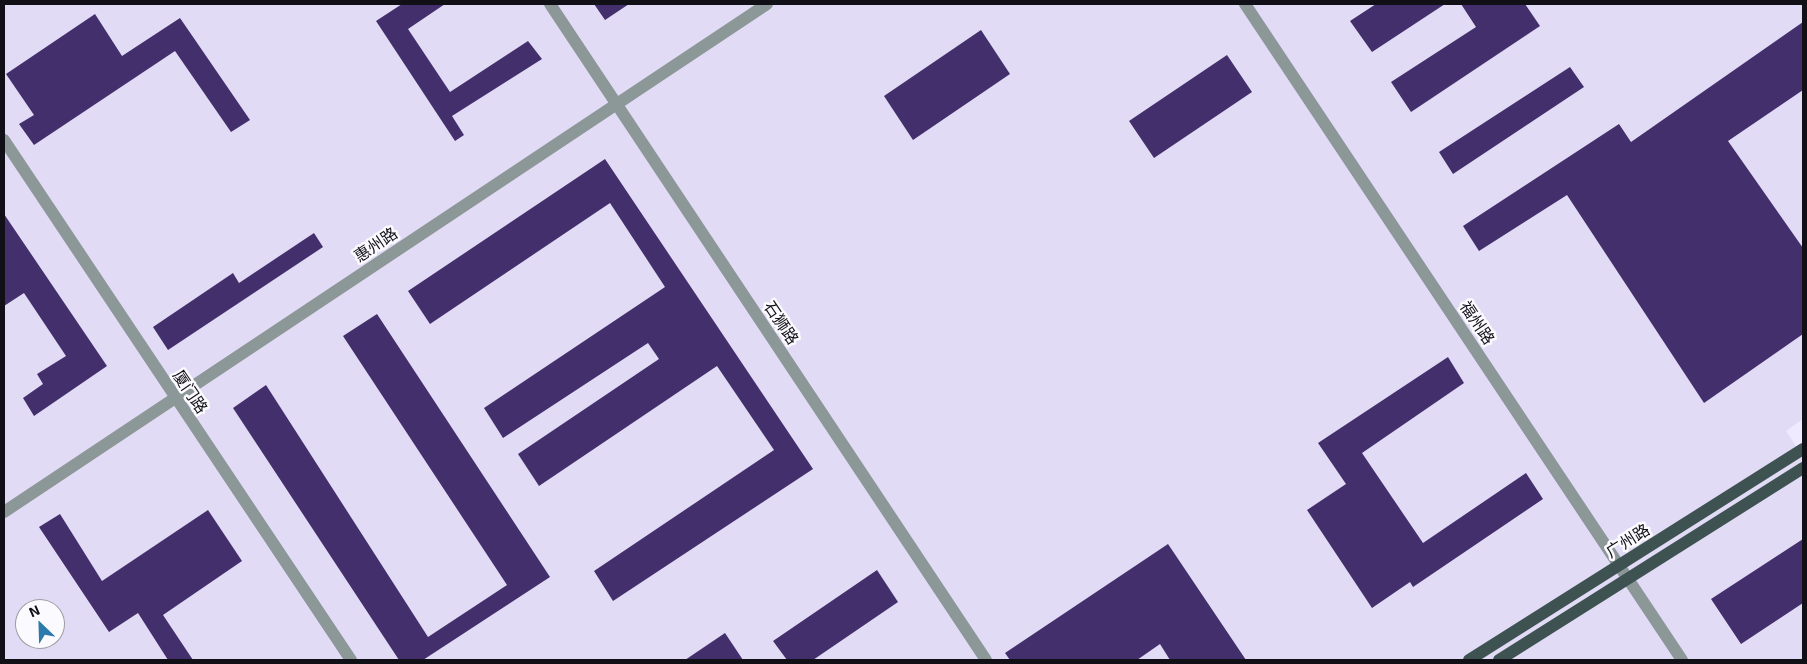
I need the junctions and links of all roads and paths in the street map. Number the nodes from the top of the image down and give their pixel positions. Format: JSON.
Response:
{"nodes":[{"id":1,"x":550,"y":4,"type":"edge"},
{"id":2,"x":767,"y":4,"type":"edge"},
{"id":3,"x":1245,"y":4,"type":"edge"},
{"id":4,"x":4,"y":140,"type":"edge"},
{"id":5,"x":1803,"y":449,"type":"edge"},
{"id":6,"x":1803,"y":468,"type":"edge"},
{"id":7,"x":4,"y":512,"type":"edge"},
{"id":8,"x":1620,"y":565,"type":"junction"},
{"id":9,"x":1628,"y":579,"type":"junction"},
{"id":10,"x":351,"y":660,"type":"edge"},
{"id":11,"x":986,"y":660,"type":"edge"},
{"id":12,"x":1470,"y":660,"type":"edge"},
{"id":13,"x":1499,"y":660,"type":"edge"},
{"id":14,"x":1682,"y":660,"type":"edge"}],
"edges":[{"from":1,"to":11,"type":"street","name":"石狮路"},
{"from":2,"to":7,"type":"street","name":"惠州路"},
{"from":3,"to":8,"type":"street","name":"福州路"},
{"from":4,"to":10,"type":"street","name":"厦门路"},
{"from":5,"to":8,"type":"main road","name":"广州路"},
{"from":6,"to":9,"type":"main road","name":"广州路"},
{"from":8,"to":9,"type":"street","name":"福州路"},
{"from":8,"to":12,"type":"main road","name":"广州路"},
{"from":9,"to":13,"type":"main road","name":"广州路"},
{"from":9,"to":14,"type":"street","name":"福州路"}]}
